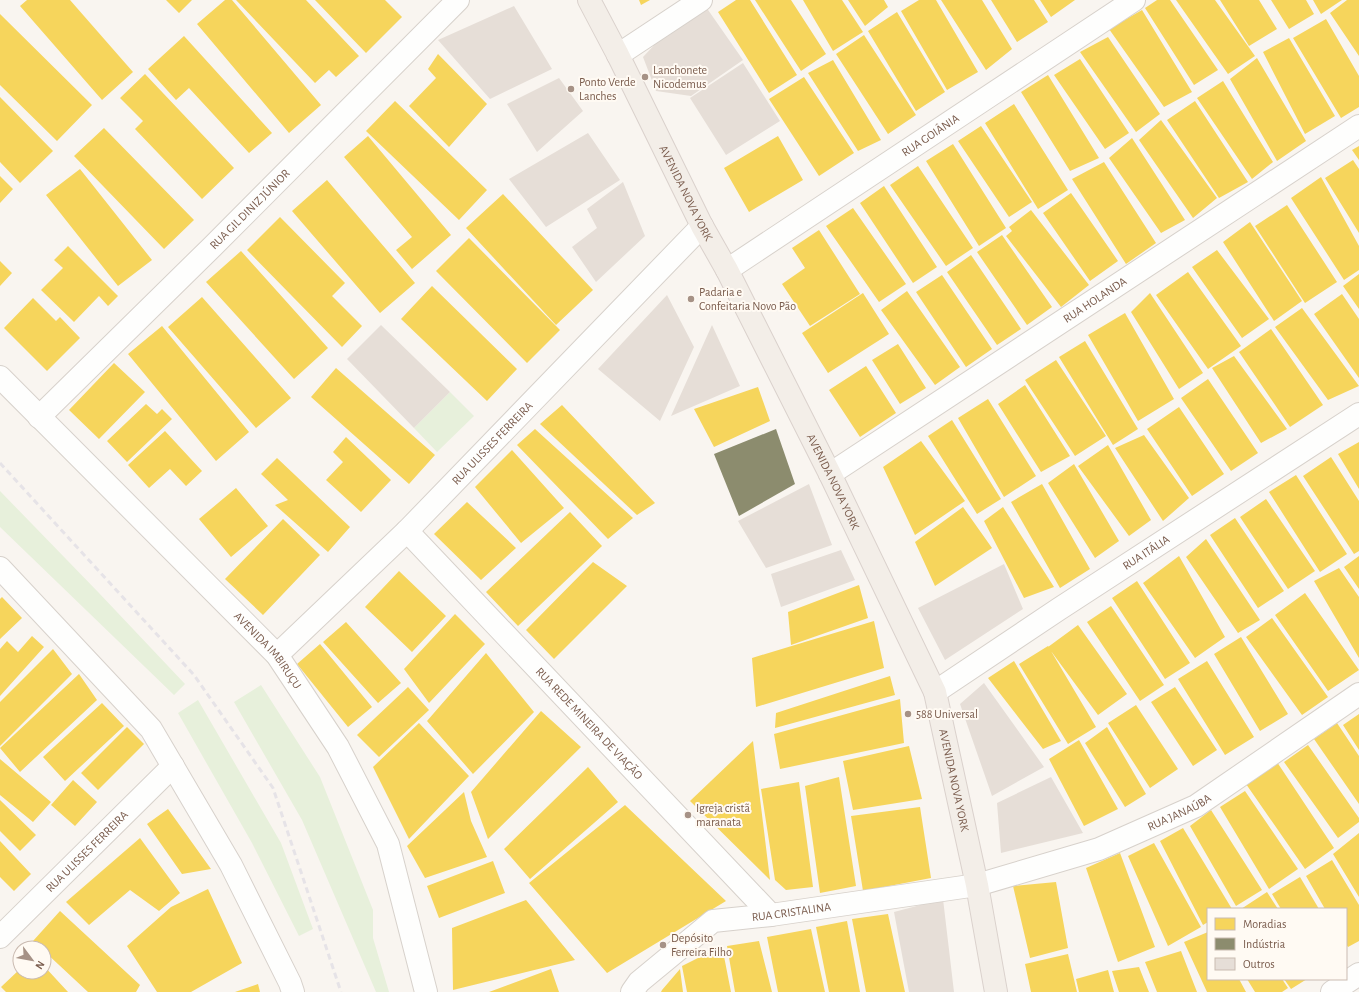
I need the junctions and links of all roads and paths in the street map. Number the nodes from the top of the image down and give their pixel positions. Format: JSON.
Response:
{"nodes":[{"id":1,"x":458,"y":0,"type":"edge"},
{"id":2,"x":589,"y":0,"type":"edge"},
{"id":3,"x":701,"y":0,"type":"edge"},
{"id":4,"x":1134,"y":0,"type":"edge"},
{"id":5,"x":618,"y":55,"type":"junction"},
{"id":6,"x":1359,"y":126,"type":"edge"},
{"id":7,"x":702,"y":226,"type":"junction"},
{"id":8,"x":727,"y":270,"type":"junction"},
{"id":9,"x":0,"y":377,"type":"edge"},
{"id":10,"x":1359,"y":414,"type":"edge"},
{"id":11,"x":39,"y":417,"type":"junction"},
{"id":12,"x":830,"y":474,"type":"junction"},
{"id":13,"x":407,"y":531,"type":"junction"},
{"id":14,"x":0,"y":568,"type":"edge"},
{"id":15,"x":277,"y":655,"type":"junction"},
{"id":16,"x":935,"y":692,"type":"junction"},
{"id":17,"x":1359,"y":694,"type":"edge"},
{"id":18,"x":173,"y":766,"type":"junction"},
{"id":19,"x":977,"y":885,"type":"junction"},
{"id":20,"x":771,"y":915,"type":"junction"},
{"id":21,"x":0,"y":937,"type":"edge"},
{"id":22,"x":1359,"y":974,"type":"edge"},
{"id":23,"x":293,"y":992,"type":"edge"},
{"id":24,"x":426,"y":992,"type":"edge"},
{"id":25,"x":632,"y":992,"type":"edge"},
{"id":26,"x":996,"y":992,"type":"edge"},
{"id":27,"x":1332,"y":992,"type":"edge"}],
"edges":[{"from":1,"to":11,"type":"street","name":"RUA GIL DINIZ JÚNIOR"},
{"from":2,"to":5,"type":"main road","name":"AVENIDA NOVA YORK"},
{"from":3,"to":5,"type":"street"},
{"from":4,"to":8,"type":"street","name":"RUA GOIÂNIA"},
{"from":5,"to":7,"type":"main road","name":"AVENIDA NOVA YORK"},
{"from":6,"to":12,"type":"street","name":"RUA HOLANDA"},
{"from":7,"to":8,"type":"main road","name":"AVENIDA NOVA YORK"},
{"from":7,"to":13,"type":"street","name":"RUA ULISSES FERREIRA"},
{"from":8,"to":12,"type":"main road","name":"AVENIDA NOVA YORK"},
{"from":9,"to":11,"type":"street","name":"AVENIDA IMBIRUÇU"},
{"from":10,"to":16,"type":"street","name":"RUA ITÁLIA"},
{"from":11,"to":15,"type":"street","name":"AVENIDA IMBIRUÇU"},
{"from":12,"to":16,"type":"main road","name":"AVENIDA NOVA YORK"},
{"from":13,"to":15,"type":"street","name":"RUA ULISSES FERREIRA"},
{"from":13,"to":20,"type":"street","name":"RUA REDE MINEIRA DE VIAÇÃO"},
{"from":14,"to":18,"type":"street"},
{"from":15,"to":24,"type":"street","name":"AVENIDA IMBIRUÇU"},
{"from":16,"to":19,"type":"main road","name":"AVENIDA NOVA YORK"},
{"from":17,"to":19,"type":"street","name":"RUA JANAÚBA"},
{"from":18,"to":21,"type":"street","name":"RUA ULISSES FERREIRA"},
{"from":18,"to":23,"type":"street"},
{"from":19,"to":20,"type":"street","name":"RUA CRISTALINA"},
{"from":19,"to":26,"type":"main road","name":"AVENIDA NOVA YORK"},
{"from":20,"to":25,"type":"street","name":"RUA CRISTALINA"},
{"from":22,"to":27,"type":"street"}]}
